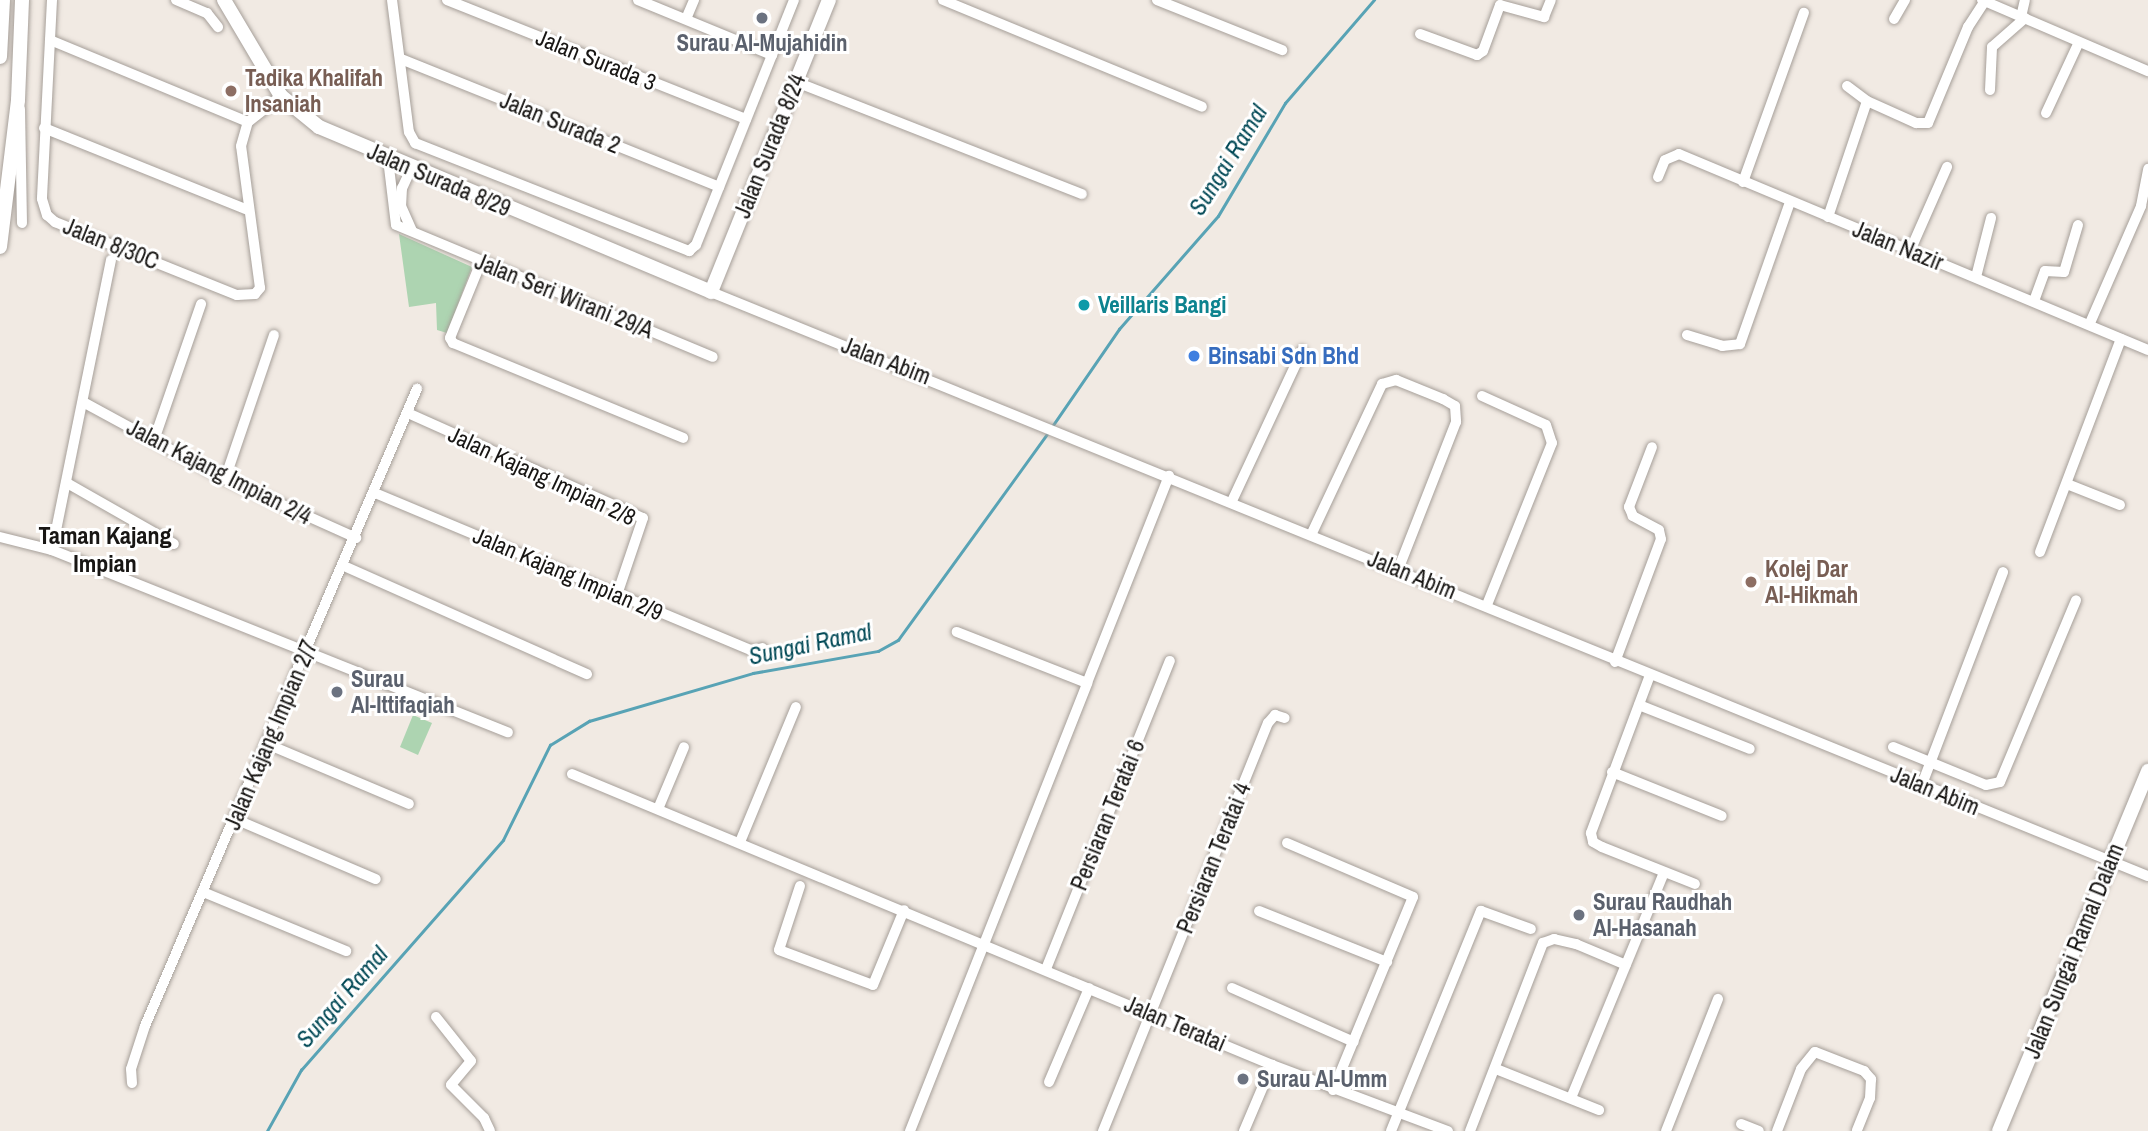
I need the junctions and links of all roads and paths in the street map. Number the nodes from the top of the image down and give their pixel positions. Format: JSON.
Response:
{"nodes":[{"id":1,"x":3,"y":0,"type":"edge"},
{"id":2,"x":22,"y":0,"type":"edge"},
{"id":3,"x":52,"y":0,"type":"edge"},
{"id":4,"x":176,"y":0,"type":"edge"},
{"id":5,"x":223,"y":0,"type":"edge"},
{"id":6,"x":392,"y":0,"type":"edge"},
{"id":7,"x":447,"y":0,"type":"edge"},
{"id":8,"x":638,"y":0,"type":"edge"},
{"id":9,"x":694,"y":0,"type":"edge"},
{"id":10,"x":794,"y":0,"type":"edge"},
{"id":11,"x":829,"y":0,"type":"edge"},
{"id":12,"x":943,"y":0,"type":"edge"},
{"id":13,"x":1157,"y":0,"type":"edge"},
{"id":14,"x":1551,"y":0,"type":"edge"},
{"id":15,"x":1905,"y":0,"type":"edge"},
{"id":16,"x":2025,"y":0,"type":"edge"},
{"id":17,"x":1984,"y":1,"type":"edge"},
{"id":18,"x":1804,"y":13,"type":"dead end"},
{"id":19,"x":2023,"y":17,"type":"junction"},
{"id":20,"x":686,"y":19,"type":"junction"},
{"id":21,"x":1894,"y":19,"type":"dead end"},
{"id":22,"x":218,"y":27,"type":"dead end"},
{"id":23,"x":1420,"y":34,"type":"dead end"},
{"id":24,"x":50,"y":40,"type":"junction"},
{"id":25,"x":2079,"y":42,"type":"junction"},
{"id":26,"x":1282,"y":50,"type":"dead end"},
{"id":27,"x":772,"y":55,"type":"junction"},
{"id":28,"x":0,"y":57,"type":"edge"},
{"id":29,"x":401,"y":60,"type":"junction"},
{"id":30,"x":2148,"y":71,"type":"edge"},
{"id":31,"x":796,"y":82,"type":"junction"},
{"id":32,"x":1847,"y":86,"type":"dead end"},
{"id":33,"x":1990,"y":90,"type":"dead end"},
{"id":34,"x":281,"y":96,"type":"junction"},
{"id":35,"x":18,"y":100,"type":"junction"},
{"id":36,"x":1867,"y":101,"type":"junction"},
{"id":37,"x":1202,"y":107,"type":"dead end"},
{"id":38,"x":2046,"y":113,"type":"dead end"},
{"id":39,"x":746,"y":119,"type":"junction"},
{"id":40,"x":248,"y":122,"type":"junction"},
{"id":41,"x":44,"y":128,"type":"junction"},
{"id":42,"x":388,"y":159,"type":"junction"},
{"id":43,"x":1947,"y":167,"type":"dead end"},
{"id":44,"x":411,"y":169,"type":"junction"},
{"id":45,"x":2148,"y":169,"type":"edge"},
{"id":46,"x":1658,"y":177,"type":"dead end"},
{"id":47,"x":1743,"y":182,"type":"junction"},
{"id":48,"x":2146,"y":186,"type":"edge"},
{"id":49,"x":719,"y":187,"type":"junction"},
{"id":50,"x":1082,"y":194,"type":"dead end"},
{"id":51,"x":4,"y":198,"type":"edge"},
{"id":52,"x":1790,"y":202,"type":"junction"},
{"id":53,"x":246,"y":209,"type":"junction"},
{"id":54,"x":1828,"y":218,"type":"junction"},
{"id":55,"x":1991,"y":218,"type":"dead end"},
{"id":56,"x":22,"y":223,"type":"dead end"},
{"id":57,"x":2078,"y":225,"type":"dead end"},
{"id":58,"x":416,"y":236,"type":"junction"},
{"id":59,"x":0,"y":247,"type":"edge"},
{"id":60,"x":1910,"y":251,"type":"junction"},
{"id":61,"x":110,"y":260,"type":"dead end"},
{"id":62,"x":481,"y":262,"type":"junction"},
{"id":63,"x":1976,"y":277,"type":"junction"},
{"id":64,"x":711,"y":292,"type":"junction"},
{"id":65,"x":2034,"y":301,"type":"junction"},
{"id":66,"x":201,"y":304,"type":"dead end"},
{"id":67,"x":2090,"y":323,"type":"junction"},
{"id":68,"x":274,"y":335,"type":"dead end"},
{"id":69,"x":1687,"y":335,"type":"dead end"},
{"id":70,"x":2121,"y":339,"type":"junction"},
{"id":71,"x":2148,"y":350,"type":"edge"},
{"id":72,"x":1301,"y":351,"type":"dead end"},
{"id":73,"x":713,"y":357,"type":"dead end"},
{"id":74,"x":417,"y":389,"type":"dead end"},
{"id":75,"x":1482,"y":396,"type":"dead end"},
{"id":76,"x":83,"y":402,"type":"junction"},
{"id":77,"x":410,"y":414,"type":"junction"},
{"id":78,"x":683,"y":438,"type":"dead end"},
{"id":79,"x":154,"y":440,"type":"junction"},
{"id":80,"x":1652,"y":447,"type":"dead end"},
{"id":81,"x":1169,"y":476,"type":"junction"},
{"id":82,"x":225,"y":480,"type":"junction"},
{"id":83,"x":66,"y":483,"type":"junction"},
{"id":84,"x":2067,"y":484,"type":"junction"},
{"id":85,"x":374,"y":493,"type":"junction"},
{"id":86,"x":1232,"y":501,"type":"junction"},
{"id":87,"x":2120,"y":505,"type":"dead end"},
{"id":88,"x":1312,"y":533,"type":"junction"},
{"id":89,"x":0,"y":537,"type":"edge"},
{"id":90,"x":356,"y":538,"type":"junction"},
{"id":91,"x":174,"y":544,"type":"dead end"},
{"id":92,"x":52,"y":550,"type":"junction"},
{"id":93,"x":2040,"y":552,"type":"dead end"},
{"id":94,"x":344,"y":566,"type":"junction"},
{"id":95,"x":1398,"y":570,"type":"junction"},
{"id":96,"x":2003,"y":572,"type":"dead end"},
{"id":97,"x":617,"y":595,"type":"junction"},
{"id":98,"x":2076,"y":600,"type":"dead end"},
{"id":99,"x":1486,"y":605,"type":"junction"},
{"id":100,"x":957,"y":632,"type":"dead end"},
{"id":101,"x":763,"y":648,"type":"dead end"},
{"id":102,"x":307,"y":650,"type":"junction"},
{"id":103,"x":1170,"y":661,"type":"dead end"},
{"id":104,"x":1615,"y":663,"type":"junction"},
{"id":105,"x":587,"y":674,"type":"dead end"},
{"id":106,"x":1650,"y":676,"type":"junction"},
{"id":107,"x":1087,"y":683,"type":"junction"},
{"id":108,"x":1639,"y":705,"type":"junction"},
{"id":109,"x":796,"y":707,"type":"dead end"},
{"id":110,"x":1285,"y":718,"type":"dead end"},
{"id":111,"x":508,"y":732,"type":"dead end"},
{"id":112,"x":267,"y":744,"type":"junction"},
{"id":113,"x":684,"y":747,"type":"dead end"},
{"id":114,"x":1893,"y":747,"type":"dead end"},
{"id":115,"x":1749,"y":749,"type":"dead end"},
{"id":116,"x":1930,"y":762,"type":"junction"},
{"id":117,"x":2148,"y":771,"type":"edge"},
{"id":118,"x":1612,"y":772,"type":"junction"},
{"id":119,"x":572,"y":774,"type":"dead end"},
{"id":120,"x":1921,"y":787,"type":"junction"},
{"id":121,"x":409,"y":804,"type":"dead end"},
{"id":122,"x":658,"y":809,"type":"junction"},
{"id":123,"x":1722,"y":816,"type":"dead end"},
{"id":124,"x":235,"y":819,"type":"junction"},
{"id":125,"x":740,"y":842,"type":"junction"},
{"id":126,"x":1287,"y":843,"type":"dead end"},
{"id":127,"x":2111,"y":861,"type":"junction"},
{"id":128,"x":1664,"y":872,"type":"junction"},
{"id":129,"x":2148,"y":876,"type":"edge"},
{"id":130,"x":376,"y":879,"type":"dead end"},
{"id":131,"x":1695,"y":884,"type":"dead end"},
{"id":132,"x":800,"y":886,"type":"dead end"},
{"id":133,"x":203,"y":892,"type":"junction"},
{"id":134,"x":904,"y":910,"type":"junction"},
{"id":135,"x":1259,"y":911,"type":"dead end"},
{"id":136,"x":1531,"y":929,"type":"dead end"},
{"id":137,"x":985,"y":944,"type":"junction"},
{"id":138,"x":346,"y":951,"type":"dead end"},
{"id":139,"x":1387,"y":962,"type":"junction"},
{"id":140,"x":1626,"y":965,"type":"junction"},
{"id":141,"x":1046,"y":969,"type":"junction"},
{"id":142,"x":1089,"y":988,"type":"junction"},
{"id":143,"x":1232,"y":988,"type":"dead end"},
{"id":144,"x":1718,"y":999,"type":"dead end"},
{"id":145,"x":1151,"y":1014,"type":"junction"},
{"id":146,"x":436,"y":1017,"type":"dead end"},
{"id":147,"x":1354,"y":1042,"type":"junction"},
{"id":148,"x":1272,"y":1065,"type":"junction"},
{"id":149,"x":1496,"y":1069,"type":"junction"},
{"id":150,"x":1049,"y":1082,"type":"dead end"},
{"id":151,"x":131,"y":1083,"type":"dead end"},
{"id":152,"x":1333,"y":1090,"type":"junction"},
{"id":153,"x":1571,"y":1098,"type":"junction"},
{"id":154,"x":1599,"y":1110,"type":"dead end"},
{"id":155,"x":1401,"y":1112,"type":"junction"},
{"id":156,"x":1741,"y":1124,"type":"dead end"},
{"id":157,"x":490,"y":1131,"type":"edge"},
{"id":158,"x":909,"y":1131,"type":"edge"},
{"id":159,"x":1103,"y":1131,"type":"edge"},
{"id":160,"x":1244,"y":1131,"type":"edge"},
{"id":161,"x":1391,"y":1131,"type":"edge"},
{"id":162,"x":1448,"y":1131,"type":"edge"},
{"id":163,"x":1470,"y":1131,"type":"edge"},
{"id":164,"x":1666,"y":1131,"type":"edge"},
{"id":165,"x":1759,"y":1131,"type":"edge"},
{"id":166,"x":1777,"y":1131,"type":"edge"},
{"id":167,"x":1857,"y":1131,"type":"edge"},
{"id":168,"x":2000,"y":1131,"type":"edge"}],
"edges":[{"from":1,"to":28,"type":"street"},
{"from":2,"to":35,"type":"street"},
{"from":3,"to":24,"type":"street","name":"Jalan 8/30C"},
{"from":4,"to":22,"type":"street"},
{"from":5,"to":34,"type":"street","name":"Jalan Surada 8/29"},
{"from":6,"to":29,"type":"street"},
{"from":7,"to":39,"type":"street","name":"Jalan Surada 3"},
{"from":8,"to":20,"type":"street"},
{"from":9,"to":20,"type":"street"},
{"from":10,"to":27,"type":"street"},
{"from":11,"to":31,"type":"street","name":"Jalan Surada 8/24"},
{"from":12,"to":37,"type":"street"},
{"from":13,"to":26,"type":"street"},
{"from":14,"to":23,"type":"street"},
{"from":15,"to":21,"type":"street"},
{"from":16,"to":19,"type":"street"},
{"from":17,"to":19,"type":"street"},
{"from":17,"to":36,"type":"street"},
{"from":18,"to":47,"type":"street"},
{"from":19,"to":25,"type":"street"},
{"from":19,"to":33,"type":"street"},
{"from":20,"to":27,"type":"street"},
{"from":24,"to":40,"type":"street"},
{"from":24,"to":41,"type":"street","name":"Jalan 8/30C"},
{"from":25,"to":30,"type":"street"},
{"from":25,"to":38,"type":"street"},
{"from":27,"to":39,"type":"street"},
{"from":29,"to":49,"type":"street","name":"Jalan Surada 2"},
{"from":29,"to":49,"type":"street"},
{"from":31,"to":50,"type":"street"},
{"from":31,"to":64,"type":"street","name":"Jalan Surada 8/24"},
{"from":32,"to":36,"type":"street"},
{"from":34,"to":40,"type":"street"},
{"from":34,"to":42,"type":"street","name":"Jalan Surada 8/29"},
{"from":35,"to":51,"type":"street"},
{"from":35,"to":56,"type":"street"},
{"from":36,"to":54,"type":"street"},
{"from":39,"to":49,"type":"street"},
{"from":40,"to":53,"type":"street"},
{"from":41,"to":53,"type":"street"},
{"from":41,"to":53,"type":"street","name":"Jalan 8/30C"},
{"from":42,"to":44,"type":"street","name":"Jalan Surada 8/29"},
{"from":42,"to":58,"type":"street"},
{"from":43,"to":60,"type":"street"},
{"from":44,"to":58,"type":"street"},
{"from":44,"to":64,"type":"street","name":"Jalan Surada 8/29"},
{"from":45,"to":48,"type":"street"},
{"from":46,"to":47,"type":"street","name":"Jalan Nazir"},
{"from":47,"to":52,"type":"street","name":"Jalan Nazir"},
{"from":48,"to":67,"type":"street"},
{"from":51,"to":59,"type":"street"},
{"from":52,"to":54,"type":"street","name":"Jalan Nazir"},
{"from":52,"to":69,"type":"street"},
{"from":54,"to":60,"type":"street","name":"Jalan Nazir"},
{"from":55,"to":63,"type":"street"},
{"from":57,"to":65,"type":"street"},
{"from":58,"to":62,"type":"street","name":"Jalan Seri Wirani 29/A"},
{"from":60,"to":63,"type":"street","name":"Jalan Nazir"},
{"from":61,"to":76,"type":"street"},
{"from":62,"to":73,"type":"street","name":"Jalan Seri Wirani 29/A"},
{"from":62,"to":78,"type":"street"},
{"from":63,"to":65,"type":"street","name":"Jalan Nazir"},
{"from":64,"to":81,"type":"street","name":"Jalan Abim"},
{"from":65,"to":67,"type":"street","name":"Jalan Nazir"},
{"from":66,"to":79,"type":"street"},
{"from":67,"to":70,"type":"street","name":"Jalan Nazir"},
{"from":68,"to":82,"type":"street"},
{"from":70,"to":71,"type":"street","name":"Jalan Nazir"},
{"from":70,"to":84,"type":"street"},
{"from":72,"to":86,"type":"street"},
{"from":74,"to":77,"type":"street","name":"Jalan Kajang Impian 2/7"},
{"from":75,"to":99,"type":"street"},
{"from":76,"to":79,"type":"street","name":"Jalan Kajang Impian 2/4"},
{"from":76,"to":83,"type":"street"},
{"from":77,"to":85,"type":"street","name":"Jalan Kajang Impian 2/7"},
{"from":77,"to":97,"type":"street","name":"Jalan Kajang Impian 2/8"},
{"from":79,"to":82,"type":"street","name":"Jalan Kajang Impian 2/4"},
{"from":80,"to":104,"type":"street"},
{"from":81,"to":86,"type":"street","name":"Jalan Abim"},
{"from":81,"to":107,"type":"street"},
{"from":82,"to":90,"type":"street","name":"Jalan Kajang Impian 2/4"},
{"from":83,"to":91,"type":"street"},
{"from":83,"to":92,"type":"street"},
{"from":84,"to":87,"type":"street"},
{"from":84,"to":93,"type":"street"},
{"from":85,"to":90,"type":"street","name":"Jalan Kajang Impian 2/7"},
{"from":85,"to":97,"type":"street","name":"Jalan Kajang Impian 2/9"},
{"from":86,"to":88,"type":"street","name":"Jalan Abim"},
{"from":88,"to":95,"type":"street","name":"Jalan Abim"},
{"from":88,"to":95,"type":"street"},
{"from":89,"to":92,"type":"street"},
{"from":90,"to":94,"type":"street","name":"Jalan Kajang Impian 2/7"},
{"from":92,"to":102,"type":"street"},
{"from":94,"to":102,"type":"street","name":"Jalan Kajang Impian 2/7"},
{"from":94,"to":105,"type":"street"},
{"from":95,"to":99,"type":"street","name":"Jalan Abim"},
{"from":96,"to":116,"type":"street"},
{"from":97,"to":101,"type":"street","name":"Jalan Kajang Impian 2/9"},
{"from":98,"to":116,"type":"street"},
{"from":99,"to":104,"type":"street","name":"Jalan Abim"},
{"from":100,"to":107,"type":"street"},
{"from":102,"to":111,"type":"street"},
{"from":102,"to":112,"type":"street","name":"Jalan Kajang Impian 2/7"},
{"from":103,"to":141,"type":"street","name":"Persiaran Teratai 6"},
{"from":104,"to":106,"type":"street","name":"Jalan Abim"},
{"from":106,"to":108,"type":"street"},
{"from":106,"to":120,"type":"street","name":"Jalan Abim"},
{"from":107,"to":137,"type":"street"},
{"from":108,"to":115,"type":"street"},
{"from":108,"to":118,"type":"street"},
{"from":109,"to":125,"type":"street"},
{"from":110,"to":145,"type":"street","name":"Persiaran Teratai 4"},
{"from":112,"to":121,"type":"street"},
{"from":112,"to":124,"type":"street","name":"Jalan Kajang Impian 2/7"},
{"from":113,"to":122,"type":"street"},
{"from":114,"to":116,"type":"street"},
{"from":116,"to":120,"type":"street"},
{"from":117,"to":127,"type":"street","name":"Jalan Sungai Ramal Dalam"},
{"from":118,"to":123,"type":"street"},
{"from":118,"to":128,"type":"street"},
{"from":119,"to":122,"type":"street","name":"Jalan Teratai"},
{"from":120,"to":127,"type":"street","name":"Jalan Abim"},
{"from":122,"to":125,"type":"street","name":"Jalan Teratai"},
{"from":124,"to":130,"type":"street"},
{"from":124,"to":133,"type":"street","name":"Jalan Kajang Impian 2/7"},
{"from":125,"to":134,"type":"street","name":"Jalan Teratai"},
{"from":126,"to":139,"type":"street"},
{"from":127,"to":129,"type":"street","name":"Jalan Abim"},
{"from":127,"to":168,"type":"street","name":"Jalan Sungai Ramal Dalam"},
{"from":128,"to":131,"type":"street"},
{"from":128,"to":140,"type":"street"},
{"from":132,"to":134,"type":"street"},
{"from":133,"to":138,"type":"street"},
{"from":133,"to":151,"type":"street","name":"Jalan Kajang Impian 2/7"},
{"from":134,"to":137,"type":"street","name":"Jalan Teratai"},
{"from":135,"to":139,"type":"street"},
{"from":136,"to":155,"type":"street"},
{"from":137,"to":141,"type":"street","name":"Jalan Teratai"},
{"from":137,"to":158,"type":"street"},
{"from":139,"to":147,"type":"street"},
{"from":140,"to":149,"type":"street"},
{"from":140,"to":153,"type":"street"},
{"from":141,"to":142,"type":"street","name":"Jalan Teratai"},
{"from":142,"to":145,"type":"street","name":"Jalan Teratai"},
{"from":142,"to":150,"type":"street"},
{"from":143,"to":147,"type":"street"},
{"from":144,"to":164,"type":"street"},
{"from":145,"to":148,"type":"street","name":"Jalan Teratai"},
{"from":145,"to":159,"type":"street"},
{"from":146,"to":157,"type":"street"},
{"from":147,"to":152,"type":"street"},
{"from":148,"to":152,"type":"street","name":"Jalan Teratai"},
{"from":148,"to":160,"type":"street"},
{"from":149,"to":153,"type":"street"},
{"from":149,"to":163,"type":"street"},
{"from":152,"to":155,"type":"street","name":"Jalan Teratai"},
{"from":153,"to":154,"type":"street"},
{"from":155,"to":161,"type":"street"},
{"from":155,"to":162,"type":"street","name":"Jalan Teratai"},
{"from":156,"to":165,"type":"street"},
{"from":166,"to":167,"type":"street"}]}
